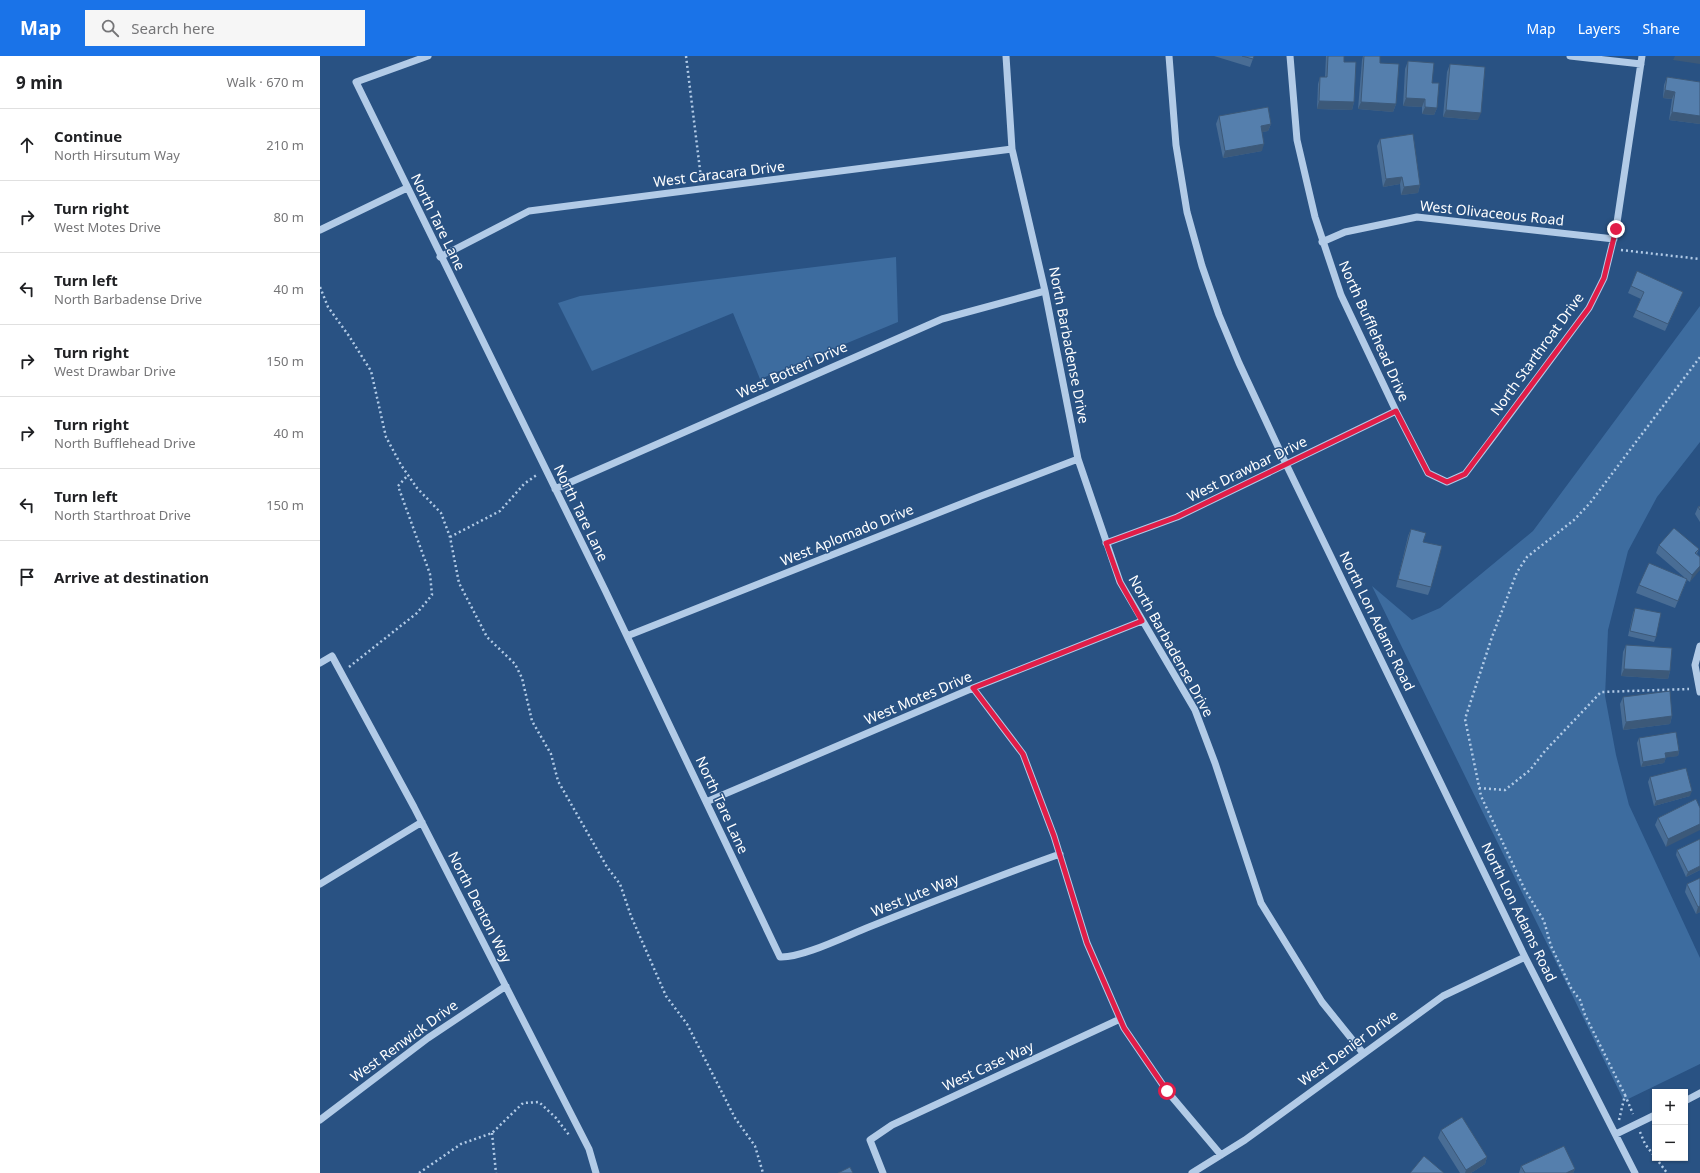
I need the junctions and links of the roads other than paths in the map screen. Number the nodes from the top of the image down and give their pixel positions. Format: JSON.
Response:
{"nodes":[{"id":1,"x":428,"y":56,"type":"edge"},
{"id":2,"x":1006,"y":56,"type":"edge"},
{"id":3,"x":1169,"y":56,"type":"edge"},
{"id":4,"x":1290,"y":56,"type":"edge"},
{"id":5,"x":1570,"y":56,"type":"edge"},
{"id":6,"x":1642,"y":56,"type":"edge"},
{"id":7,"x":1641,"y":64,"type":"junction"},
{"id":8,"x":1012,"y":148,"type":"junction"},
{"id":9,"x":407,"y":188,"type":"junction"},
{"id":10,"x":320,"y":230,"type":"edge"},
{"id":11,"x":1614,"y":239,"type":"junction"},
{"id":12,"x":1322,"y":242,"type":"junction"},
{"id":13,"x":440,"y":257,"type":"junction"},
{"id":14,"x":1046,"y":290,"type":"junction"},
{"id":15,"x":1396,"y":411,"type":"junction"},
{"id":16,"x":1078,"y":459,"type":"junction"},
{"id":17,"x":1286,"y":464,"type":"junction"},
{"id":18,"x":1447,"y":482,"type":"joint"},
{"id":19,"x":555,"y":489,"type":"junction"},
{"id":20,"x":1106,"y":543,"type":"junction"},
{"id":21,"x":1142,"y":621,"type":"junction"},
{"id":22,"x":627,"y":636,"type":"junction"},
{"id":23,"x":1700,"y":646,"type":"edge"},
{"id":24,"x":320,"y":663,"type":"edge"},
{"id":25,"x":973,"y":688,"type":"junction"},
{"id":26,"x":1700,"y":690,"type":"edge"},
{"id":27,"x":706,"y":802,"type":"junction"},
{"id":28,"x":422,"y":822,"type":"junction"},
{"id":29,"x":1060,"y":854,"type":"junction"},
{"id":30,"x":320,"y":884,"type":"edge"},
{"id":31,"x":780,"y":957,"type":"joint"},
{"id":32,"x":1526,"y":957,"type":"junction"},
{"id":33,"x":506,"y":986,"type":"junction"},
{"id":34,"x":1120,"y":1019,"type":"junction"},
{"id":35,"x":1363,"y":1053,"type":"junction"},
{"id":36,"x":1700,"y":1093,"type":"edge"},
{"id":37,"x":1688,"y":1099,"type":"edge"},
{"id":38,"x":1652,"y":1116,"type":"edge"},
{"id":39,"x":320,"y":1120,"type":"edge"},
{"id":40,"x":1616,"y":1134,"type":"junction"},
{"id":41,"x":1221,"y":1155,"type":"junction"},
{"id":42,"x":596,"y":1173,"type":"edge"},
{"id":43,"x":883,"y":1173,"type":"edge"},
{"id":44,"x":1192,"y":1173,"type":"edge"},
{"id":45,"x":1635,"y":1173,"type":"edge"}],
"edges":[{"from":1,"to":9,"type":"street","name":"North Tare Lane"},
{"from":2,"to":8,"type":"street","name":"North Barbadense Drive"},
{"from":3,"to":17,"type":"street","name":"North Lon Adams Road"},
{"from":4,"to":12,"type":"street","name":"North Bufflehead Drive"},
{"from":5,"to":7,"type":"street"},
{"from":6,"to":7,"type":"street","name":"North Starthroat Drive"},
{"from":7,"to":11,"type":"street","name":"North Starthroat Drive"},
{"from":8,"to":13,"type":"street","name":"West Caracara Drive"},
{"from":8,"to":14,"type":"street","name":"North Barbadense Drive"},
{"from":9,"to":10,"type":"street"},
{"from":9,"to":13,"type":"street","name":"North Tare Lane"},
{"from":11,"to":12,"type":"street","name":"West Olivaceous Road"},
{"from":11,"to":18,"type":"street","name":"North Starthroat Drive"},
{"from":12,"to":15,"type":"street","name":"North Bufflehead Drive"},
{"from":13,"to":19,"type":"street","name":"North Tare Lane"},
{"from":14,"to":16,"type":"street","name":"North Barbadense Drive"},
{"from":14,"to":19,"type":"street","name":"West Botteri Drive"},
{"from":15,"to":17,"type":"street","name":"West Drawbar Drive"},
{"from":15,"to":18,"type":"street","name":"North Bufflehead Drive"},
{"from":16,"to":20,"type":"street","name":"North Barbadense Drive"},
{"from":16,"to":22,"type":"street","name":"West Aplomado Drive"},
{"from":17,"to":20,"type":"street","name":"West Drawbar Drive"},
{"from":17,"to":32,"type":"street","name":"North Lon Adams Road"},
{"from":19,"to":22,"type":"street","name":"North Tare Lane"},
{"from":20,"to":21,"type":"street","name":"North Barbadense Drive"},
{"from":21,"to":25,"type":"street","name":"West Motes Drive"},
{"from":21,"to":35,"type":"street","name":"North Barbadense Drive"},
{"from":22,"to":27,"type":"street","name":"North Tare Lane"},
{"from":23,"to":26,"type":"street"},
{"from":24,"to":28,"type":"street","name":"North Denton Way"},
{"from":25,"to":27,"type":"street","name":"West Motes Drive"},
{"from":25,"to":29,"type":"street"},
{"from":27,"to":31,"type":"street","name":"North Tare Lane"},
{"from":28,"to":30,"type":"street"},
{"from":28,"to":33,"type":"street","name":"North Denton Way"},
{"from":29,"to":31,"type":"street","name":"West Jute Way"},
{"from":29,"to":34,"type":"street"},
{"from":32,"to":35,"type":"street","name":"West Denier Drive"},
{"from":32,"to":40,"type":"street","name":"North Lon Adams Road"},
{"from":33,"to":39,"type":"street","name":"West Renwick Drive"},
{"from":33,"to":42,"type":"street","name":"North Denton Way"},
{"from":34,"to":41,"type":"street"},
{"from":34,"to":43,"type":"street","name":"West Case Way"},
{"from":35,"to":41,"type":"street","name":"West Denier Drive"},
{"from":36,"to":37,"type":"street"},
{"from":38,"to":40,"type":"street"},
{"from":40,"to":45,"type":"street","name":"North Lon Adams Road"},
{"from":41,"to":44,"type":"street","name":"West Denier Drive"}]}
